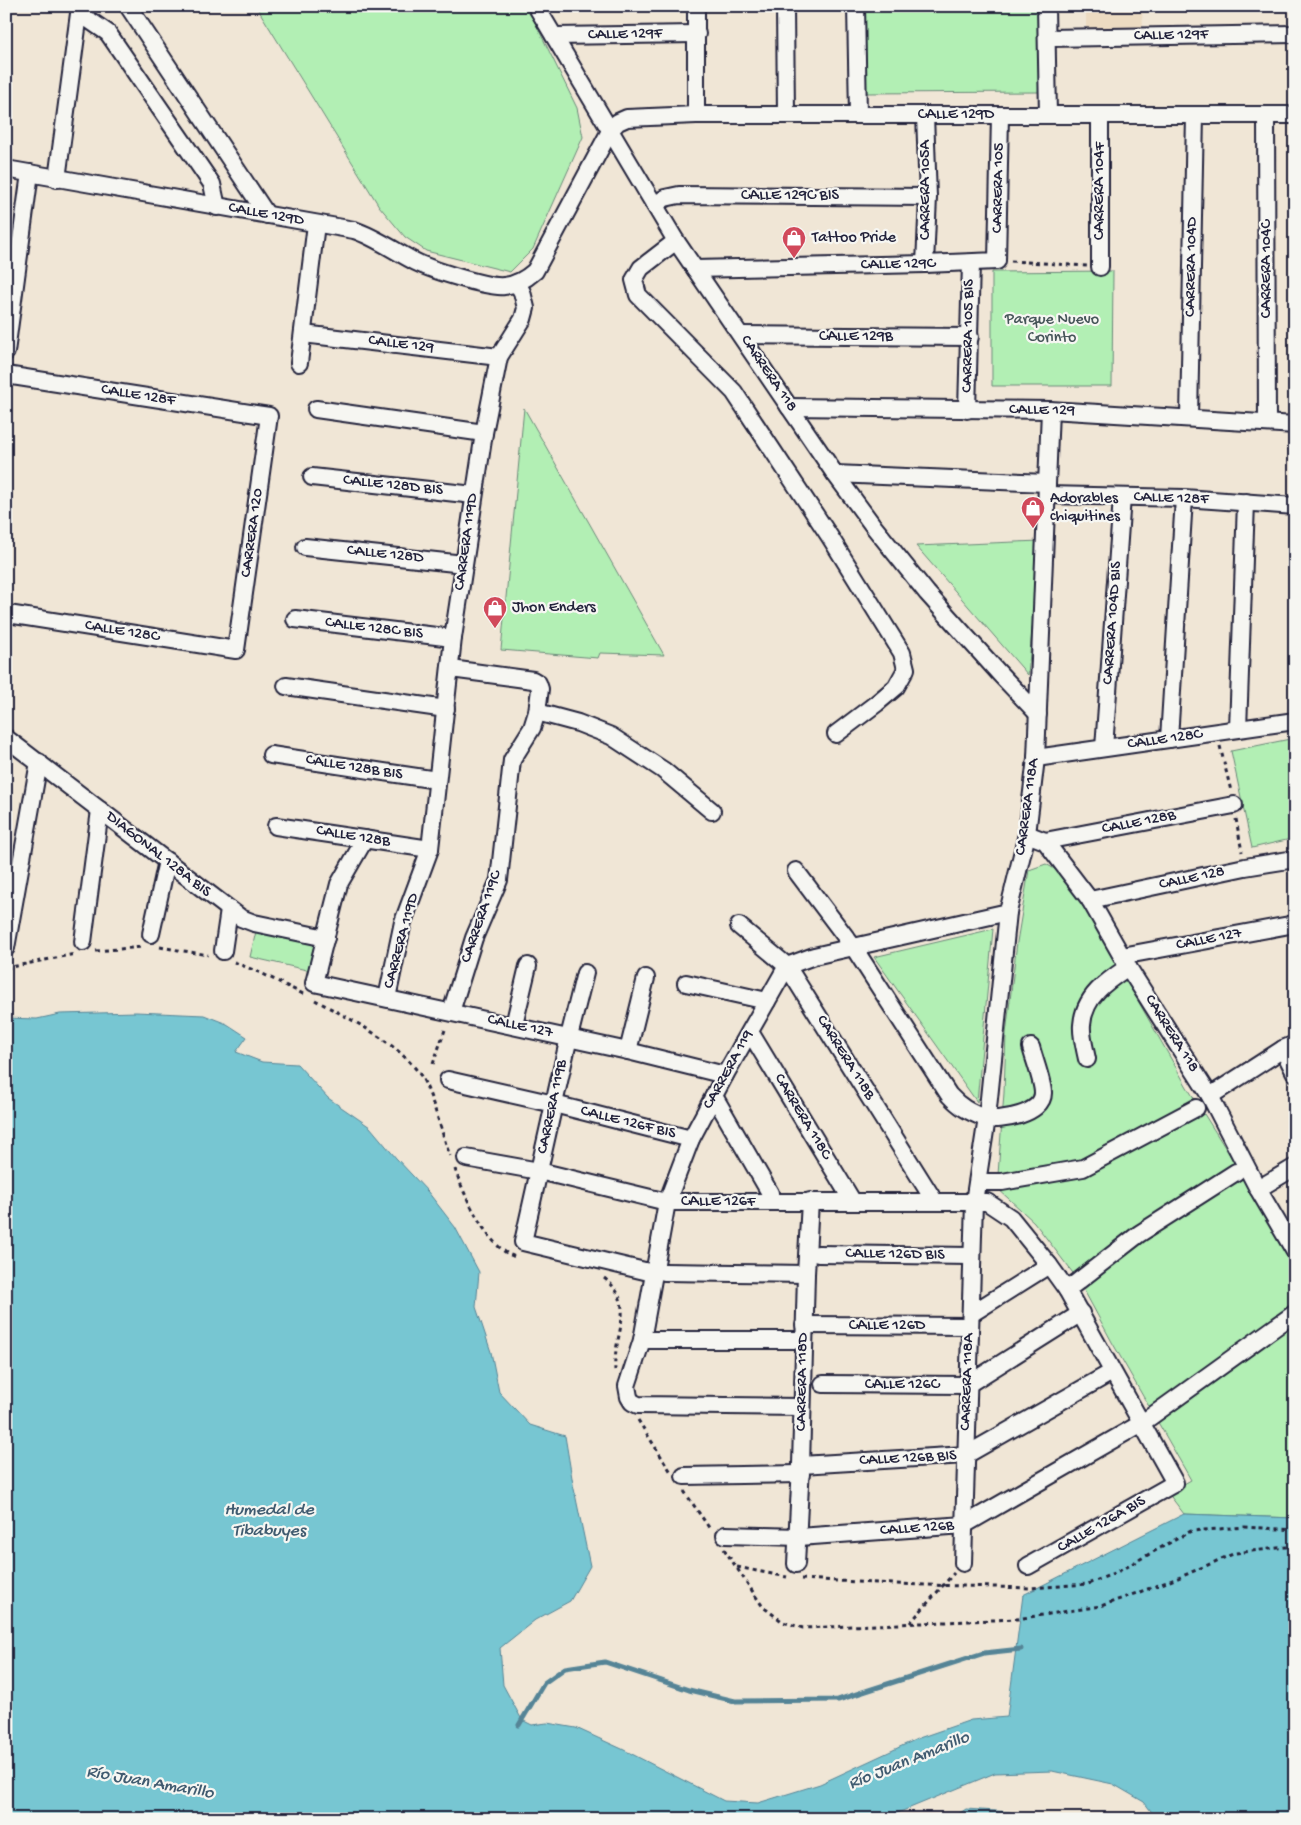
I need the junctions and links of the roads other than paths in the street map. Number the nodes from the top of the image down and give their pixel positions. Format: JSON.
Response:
{"nodes":[{"id":1,"x":128,"y":6,"type":"edge"},
{"id":2,"x":536,"y":6,"type":"edge"},
{"id":3,"x":696,"y":6,"type":"edge"},
{"id":4,"x":785,"y":6,"type":"edge"},
{"id":5,"x":856,"y":6,"type":"edge"},
{"id":6,"x":1046,"y":6,"type":"edge"},
{"id":7,"x":79,"y":9,"type":"edge"},
{"id":8,"x":696,"y":34,"type":"junction"},
{"id":9,"x":1295,"y":34,"type":"edge"},
{"id":10,"x":554,"y":36,"type":"junction"},
{"id":11,"x":1047,"y":38,"type":"junction"},
{"id":12,"x":696,"y":115,"type":"junction"},
{"id":13,"x":786,"y":115,"type":"junction"},
{"id":14,"x":924,"y":115,"type":"junction"},
{"id":15,"x":1000,"y":115,"type":"junction"},
{"id":16,"x":1048,"y":115,"type":"junction"},
{"id":17,"x":1100,"y":115,"type":"junction"},
{"id":18,"x":1195,"y":115,"type":"junction"},
{"id":19,"x":1266,"y":115,"type":"junction"},
{"id":20,"x":1295,"y":115,"type":"edge"},
{"id":21,"x":858,"y":116,"type":"junction"},
{"id":22,"x":614,"y":126,"type":"junction"},
{"id":23,"x":6,"y":169,"type":"edge"},
{"id":24,"x":30,"y":173,"type":"junction"},
{"id":25,"x":57,"y":180,"type":"junction"},
{"id":26,"x":928,"y":197,"type":"junction"},
{"id":27,"x":655,"y":205,"type":"junction"},
{"id":28,"x":216,"y":207,"type":"junction"},
{"id":29,"x":266,"y":215,"type":"junction"},
{"id":30,"x":316,"y":224,"type":"junction"},
{"id":31,"x":676,"y":241,"type":"junction"},
{"id":32,"x":997,"y":261,"type":"joint"},
{"id":33,"x":971,"y":263,"type":"junction"},
{"id":34,"x":925,"y":264,"type":"junction"},
{"id":35,"x":1100,"y":267,"type":"road end"},
{"id":36,"x":695,"y":269,"type":"junction"},
{"id":37,"x":517,"y":283,"type":"junction"},
{"id":38,"x":303,"y":334,"type":"junction"},
{"id":39,"x":741,"y":335,"type":"junction"},
{"id":40,"x":970,"y":337,"type":"junction"},
{"id":41,"x":6,"y":352,"type":"edge"},
{"id":42,"x":499,"y":357,"type":"junction"},
{"id":43,"x":299,"y":363,"type":"dead end"},
{"id":44,"x":6,"y":375,"type":"edge"},
{"id":45,"x":789,"y":406,"type":"junction"},
{"id":46,"x":316,"y":410,"type":"dead end"},
{"id":47,"x":967,"y":410,"type":"junction"},
{"id":48,"x":1050,"y":410,"type":"junction"},
{"id":49,"x":270,"y":416,"type":"joint"},
{"id":50,"x":1189,"y":418,"type":"junction"},
{"id":51,"x":1267,"y":423,"type":"junction"},
{"id":52,"x":1295,"y":425,"type":"edge"},
{"id":53,"x":484,"y":433,"type":"junction"},
{"id":54,"x":835,"y":474,"type":"junction"},
{"id":55,"x":312,"y":477,"type":"dead end"},
{"id":56,"x":1047,"y":489,"type":"junction"},
{"id":57,"x":474,"y":495,"type":"junction"},
{"id":58,"x":1122,"y":497,"type":"junction"},
{"id":59,"x":1184,"y":498,"type":"junction"},
{"id":60,"x":1246,"y":502,"type":"junction"},
{"id":61,"x":1295,"y":506,"type":"edge"},
{"id":62,"x":305,"y":547,"type":"dead end"},
{"id":63,"x":464,"y":564,"type":"junction"},
{"id":64,"x":8,"y":614,"type":"dead end"},
{"id":65,"x":295,"y":619,"type":"dead end"},
{"id":66,"x":453,"y":638,"type":"junction"},
{"id":67,"x":236,"y":650,"type":"joint"},
{"id":68,"x":450,"y":669,"type":"junction"},
{"id":69,"x":286,"y":686,"type":"dead end"},
{"id":70,"x":446,"y":709,"type":"junction"},
{"id":71,"x":536,"y":712,"type":"junction"},
{"id":72,"x":1038,"y":714,"type":"junction"},
{"id":73,"x":1295,"y":721,"type":"edge"},
{"id":74,"x":1238,"y":729,"type":"junction"},
{"id":75,"x":836,"y":734,"type":"dead end"},
{"id":76,"x":6,"y":738,"type":"edge"},
{"id":77,"x":1170,"y":739,"type":"junction"},
{"id":78,"x":1104,"y":748,"type":"junction"},
{"id":79,"x":271,"y":755,"type":"dead end"},
{"id":80,"x":1036,"y":758,"type":"junction"},
{"id":81,"x":39,"y":762,"type":"junction"},
{"id":82,"x":437,"y":780,"type":"junction"},
{"id":83,"x":1234,"y":804,"type":"dead end"},
{"id":84,"x":100,"y":810,"type":"junction"},
{"id":85,"x":712,"y":812,"type":"dead end"},
{"id":86,"x":276,"y":826,"type":"dead end"},
{"id":87,"x":1027,"y":834,"type":"junction"},
{"id":88,"x":365,"y":839,"type":"junction"},
{"id":89,"x":1045,"y":841,"type":"junction"},
{"id":90,"x":430,"y":849,"type":"junction"},
{"id":91,"x":1295,"y":859,"type":"edge"},
{"id":92,"x":167,"y":861,"type":"junction"},
{"id":93,"x":796,"y":871,"type":"dead end"},
{"id":94,"x":1090,"y":900,"type":"junction"},
{"id":95,"x":229,"y":910,"type":"junction"},
{"id":96,"x":1008,"y":912,"type":"junction"},
{"id":97,"x":1295,"y":924,"type":"edge"},
{"id":98,"x":739,"y":926,"type":"dead end"},
{"id":99,"x":150,"y":934,"type":"dead end"},
{"id":100,"x":326,"y":938,"type":"junction"},
{"id":101,"x":83,"y":942,"type":"dead end"},
{"id":102,"x":6,"y":948,"type":"edge"},
{"id":103,"x":854,"y":948,"type":"junction"},
{"id":104,"x":223,"y":951,"type":"dead end"},
{"id":105,"x":1125,"y":961,"type":"junction"},
{"id":106,"x":528,"y":966,"type":"dead end"},
{"id":107,"x":787,"y":966,"type":"junction"},
{"id":108,"x":585,"y":973,"type":"dead end"},
{"id":109,"x":646,"y":978,"type":"dead end"},
{"id":110,"x":686,"y":983,"type":"dead end"},
{"id":111,"x":387,"y":998,"type":"junction"},
{"id":112,"x":767,"y":1001,"type":"junction"},
{"id":113,"x":451,"y":1012,"type":"junction"},
{"id":114,"x":514,"y":1025,"type":"junction"},
{"id":115,"x":750,"y":1032,"type":"junction"},
{"id":116,"x":569,"y":1038,"type":"junction"},
{"id":117,"x":1289,"y":1046,"type":"edge"},
{"id":118,"x":1031,"y":1047,"type":"dead end"},
{"id":119,"x":628,"y":1051,"type":"junction"},
{"id":120,"x":1086,"y":1059,"type":"dead end"},
{"id":121,"x":1295,"y":1073,"type":"edge"},
{"id":122,"x":725,"y":1075,"type":"junction"},
{"id":123,"x":448,"y":1080,"type":"dead end"},
{"id":124,"x":714,"y":1096,"type":"junction"},
{"id":125,"x":1210,"y":1096,"type":"junction"},
{"id":126,"x":554,"y":1104,"type":"junction"},
{"id":127,"x":1196,"y":1108,"type":"dead end"},
{"id":128,"x":987,"y":1118,"type":"junction"},
{"id":129,"x":691,"y":1139,"type":"junction"},
{"id":130,"x":466,"y":1158,"type":"dead end"},
{"id":131,"x":1295,"y":1167,"type":"edge"},
{"id":132,"x":540,"y":1172,"type":"junction"},
{"id":133,"x":1236,"y":1172,"type":"dead end"},
{"id":134,"x":978,"y":1182,"type":"junction"},
{"id":135,"x":1258,"y":1189,"type":"junction"},
{"id":136,"x":770,"y":1193,"type":"dead end"},
{"id":137,"x":810,"y":1201,"type":"junction"},
{"id":138,"x":667,"y":1202,"type":"junction"},
{"id":139,"x":853,"y":1202,"type":"junction"},
{"id":140,"x":935,"y":1202,"type":"junction"},
{"id":141,"x":974,"y":1202,"type":"junction"},
{"id":142,"x":1293,"y":1246,"type":"edge"},
{"id":143,"x":818,"y":1254,"type":"dead end"},
{"id":144,"x":971,"y":1256,"type":"junction"},
{"id":145,"x":1049,"y":1265,"type":"junction"},
{"id":146,"x":659,"y":1272,"type":"junction"},
{"id":147,"x":806,"y":1274,"type":"junction"},
{"id":148,"x":1067,"y":1290,"type":"junction"},
{"id":149,"x":1081,"y":1313,"type":"junction"},
{"id":150,"x":1295,"y":1313,"type":"edge"},
{"id":151,"x":971,"y":1320,"type":"junction"},
{"id":152,"x":804,"y":1333,"type":"junction"},
{"id":153,"x":642,"y":1340,"type":"junction"},
{"id":154,"x":1112,"y":1372,"type":"junction"},
{"id":155,"x":823,"y":1384,"type":"dead end"},
{"id":156,"x":967,"y":1385,"type":"junction"},
{"id":157,"x":802,"y":1407,"type":"junction"},
{"id":158,"x":1142,"y":1423,"type":"junction"},
{"id":159,"x":966,"y":1455,"type":"junction"},
{"id":160,"x":801,"y":1470,"type":"junction"},
{"id":161,"x":684,"y":1476,"type":"dead end"},
{"id":162,"x":964,"y":1525,"type":"junction"},
{"id":163,"x":725,"y":1535,"type":"dead end"},
{"id":164,"x":799,"y":1537,"type":"junction"},
{"id":165,"x":962,"y":1563,"type":"road end"},
{"id":166,"x":796,"y":1564,"type":"dead end"},
{"id":167,"x":1028,"y":1566,"type":"dead end"}],
"edges":[{"from":1,"to":29,"type":"street"},
{"from":2,"to":10,"type":"street","name":"CARRERA 118"},
{"from":3,"to":8,"type":"street"},
{"from":4,"to":13,"type":"street"},
{"from":5,"to":21,"type":"street"},
{"from":6,"to":11,"type":"street"},
{"from":7,"to":25,"type":"street"},
{"from":7,"to":28,"type":"street"},
{"from":8,"to":10,"type":"street","name":"CALLE 129F"},
{"from":8,"to":12,"type":"street"},
{"from":9,"to":11,"type":"street","name":"CALLE 129F"},
{"from":10,"to":22,"type":"street","name":"CARRERA 118"},
{"from":11,"to":16,"type":"street"},
{"from":12,"to":13,"type":"street","name":"CALLE 129D"},
{"from":12,"to":22,"type":"street","name":"CALLE 129D"},
{"from":13,"to":21,"type":"street","name":"CALLE 129D"},
{"from":14,"to":15,"type":"street","name":"CALLE 129D"},
{"from":14,"to":21,"type":"street","name":"CALLE 129D"},
{"from":14,"to":26,"type":"street","name":"CARRERA 105A"},
{"from":15,"to":16,"type":"street","name":"CALLE 129D"},
{"from":15,"to":32,"type":"street","name":"CARRERA 105"},
{"from":16,"to":17,"type":"street","name":"CALLE 129D"},
{"from":17,"to":18,"type":"street","name":"CALLE 129D"},
{"from":17,"to":35,"type":"street","name":"CARRERA 104F"},
{"from":18,"to":19,"type":"street","name":"CALLE 129D"},
{"from":18,"to":50,"type":"street","name":"CARRERA 104D"},
{"from":19,"to":20,"type":"street","name":"CALLE 129D"},
{"from":19,"to":51,"type":"street","name":"CARRERA 104C"},
{"from":22,"to":27,"type":"street","name":"CARRERA 118"},
{"from":22,"to":37,"type":"street"},
{"from":23,"to":24,"type":"street","name":"CALLE 129D"},
{"from":24,"to":25,"type":"street","name":"CALLE 129D"},
{"from":24,"to":41,"type":"street"},
{"from":25,"to":28,"type":"street","name":"CALLE 129D"},
{"from":26,"to":27,"type":"street","name":"CALLE 129C BIS"},
{"from":26,"to":34,"type":"street","name":"CARRERA 105A"},
{"from":27,"to":31,"type":"street","name":"CARRERA 118"},
{"from":28,"to":29,"type":"street","name":"CALLE 129D"},
{"from":29,"to":30,"type":"street","name":"CALLE 129D"},
{"from":30,"to":37,"type":"street","name":"CALLE 129D"},
{"from":30,"to":38,"type":"street"},
{"from":31,"to":36,"type":"street","name":"CARRERA 118"},
{"from":31,"to":75,"type":"street"},
{"from":32,"to":33,"type":"street","name":"CALLE 129C"},
{"from":33,"to":34,"type":"street","name":"CALLE 129C"},
{"from":33,"to":40,"type":"street","name":"CARRERA 105 BIS"},
{"from":34,"to":36,"type":"street","name":"CALLE 129C"},
{"from":36,"to":39,"type":"street","name":"CARRERA 118"},
{"from":37,"to":42,"type":"street","name":"CARRERA 119D"},
{"from":38,"to":42,"type":"street","name":"CALLE 129"},
{"from":38,"to":43,"type":"street"},
{"from":39,"to":40,"type":"street","name":"CALLE 129B"},
{"from":39,"to":45,"type":"street","name":"CARRERA 118"},
{"from":40,"to":47,"type":"street","name":"CARRERA 105 BIS"},
{"from":42,"to":53,"type":"street","name":"CARRERA 119D"},
{"from":44,"to":49,"type":"street","name":"CALLE 128F"},
{"from":45,"to":47,"type":"street","name":"CALLE 129"},
{"from":45,"to":54,"type":"street","name":"CARRERA 118"},
{"from":46,"to":53,"type":"street"},
{"from":47,"to":48,"type":"street","name":"CALLE 129"},
{"from":48,"to":50,"type":"street","name":"CALLE 129"},
{"from":48,"to":56,"type":"street","name":"CARRERA 118A"},
{"from":49,"to":67,"type":"street","name":"CARRERA 120"},
{"from":50,"to":51,"type":"street","name":"CALLE 129"},
{"from":51,"to":52,"type":"street","name":"CALLE 129"},
{"from":53,"to":57,"type":"street","name":"CARRERA 119D"},
{"from":54,"to":56,"type":"street","name":"CALLE 128F"},
{"from":54,"to":72,"type":"street","name":"CARRERA 118"},
{"from":55,"to":57,"type":"street","name":"CALLE 128D BIS"},
{"from":56,"to":58,"type":"street","name":"CALLE 128F"},
{"from":56,"to":72,"type":"street","name":"CARRERA 118A"},
{"from":57,"to":63,"type":"street","name":"CARRERA 119D"},
{"from":58,"to":59,"type":"street","name":"CALLE 128F"},
{"from":58,"to":78,"type":"street","name":"CARRERA 104D BIS"},
{"from":59,"to":60,"type":"street","name":"CALLE 128F"},
{"from":59,"to":77,"type":"street"},
{"from":60,"to":61,"type":"street","name":"CALLE 128F"},
{"from":60,"to":74,"type":"street"},
{"from":62,"to":63,"type":"street","name":"CALLE 128D"},
{"from":63,"to":66,"type":"street","name":"CARRERA 119D"},
{"from":64,"to":67,"type":"street","name":"CALLE 128C"},
{"from":65,"to":66,"type":"street","name":"CALLE 128C BIS"},
{"from":66,"to":68,"type":"street","name":"CARRERA 119D"},
{"from":68,"to":70,"type":"street","name":"CARRERA 119D"},
{"from":68,"to":71,"type":"street","name":"CARRERA 119C"},
{"from":69,"to":70,"type":"street"},
{"from":70,"to":82,"type":"street","name":"CARRERA 119D"},
{"from":71,"to":85,"type":"street"},
{"from":71,"to":113,"type":"street","name":"CARRERA 119C"},
{"from":72,"to":80,"type":"street","name":"CARRERA 118A"},
{"from":73,"to":74,"type":"street","name":"CALLE 128C"},
{"from":74,"to":77,"type":"street","name":"CALLE 128C"},
{"from":76,"to":81,"type":"street","name":"DIAGONAL 128A BIS"},
{"from":77,"to":78,"type":"street","name":"CALLE 128C"},
{"from":78,"to":80,"type":"street","name":"CALLE 128C"},
{"from":79,"to":82,"type":"street","name":"CALLE 128B BIS"},
{"from":80,"to":87,"type":"street","name":"CARRERA 118A"},
{"from":81,"to":84,"type":"street","name":"DIAGONAL 128A BIS"},
{"from":81,"to":102,"type":"street"},
{"from":82,"to":90,"type":"street","name":"CARRERA 119D"},
{"from":83,"to":89,"type":"street","name":"CALLE 128B"},
{"from":84,"to":92,"type":"street","name":"DIAGONAL 128A BIS"},
{"from":84,"to":101,"type":"street"},
{"from":86,"to":88,"type":"street","name":"CALLE 128B"},
{"from":87,"to":89,"type":"street"},
{"from":87,"to":96,"type":"street","name":"CARRERA 118A"},
{"from":88,"to":90,"type":"street","name":"CALLE 128B"},
{"from":88,"to":100,"type":"street"},
{"from":89,"to":94,"type":"street","name":"CARRERA 118"},
{"from":90,"to":111,"type":"street","name":"CARRERA 119D"},
{"from":91,"to":94,"type":"street","name":"CALLE 128"},
{"from":92,"to":95,"type":"street","name":"DIAGONAL 128A BIS"},
{"from":92,"to":99,"type":"street"},
{"from":93,"to":103,"type":"street"},
{"from":94,"to":105,"type":"street","name":"CARRERA 118"},
{"from":95,"to":100,"type":"street","name":"DIAGONAL 128A BIS"},
{"from":95,"to":104,"type":"street"},
{"from":96,"to":103,"type":"street"},
{"from":96,"to":128,"type":"street","name":"CARRERA 118A"},
{"from":97,"to":105,"type":"street","name":"CALLE 127"},
{"from":98,"to":107,"type":"street","name":"CARRERA 118B"},
{"from":100,"to":111,"type":"street","name":"CALLE 127"},
{"from":103,"to":107,"type":"street"},
{"from":103,"to":128,"type":"street"},
{"from":105,"to":120,"type":"street"},
{"from":105,"to":125,"type":"street","name":"CARRERA 118"},
{"from":106,"to":114,"type":"street"},
{"from":107,"to":112,"type":"street","name":"CARRERA 119"},
{"from":107,"to":140,"type":"street","name":"CARRERA 118B"},
{"from":108,"to":116,"type":"street","name":"CARRERA 119B"},
{"from":109,"to":119,"type":"street"},
{"from":110,"to":112,"type":"street"},
{"from":111,"to":113,"type":"street","name":"CALLE 127"},
{"from":112,"to":115,"type":"street","name":"CARRERA 119"},
{"from":113,"to":114,"type":"street","name":"CALLE 127"},
{"from":114,"to":116,"type":"street","name":"CALLE 127"},
{"from":115,"to":122,"type":"street","name":"CARRERA 119"},
{"from":115,"to":139,"type":"street","name":"CARRERA 118C"},
{"from":116,"to":119,"type":"street","name":"CALLE 127"},
{"from":116,"to":126,"type":"street","name":"CARRERA 119B"},
{"from":117,"to":121,"type":"street"},
{"from":117,"to":125,"type":"street"},
{"from":118,"to":128,"type":"street"},
{"from":119,"to":122,"type":"street","name":"CALLE 127"},
{"from":122,"to":124,"type":"street","name":"CARRERA 119"},
{"from":123,"to":126,"type":"street","name":"CALLE 126F BIS"},
{"from":124,"to":129,"type":"street","name":"CARRERA 119"},
{"from":124,"to":136,"type":"street"},
{"from":125,"to":135,"type":"street","name":"CARRERA 118"},
{"from":126,"to":129,"type":"street","name":"CALLE 126F BIS"},
{"from":126,"to":132,"type":"street","name":"CARRERA 119B"},
{"from":127,"to":134,"type":"street"},
{"from":128,"to":134,"type":"street","name":"CARRERA 118A"},
{"from":129,"to":138,"type":"street","name":"CARRERA 119"},
{"from":130,"to":132,"type":"street","name":"CALLE 126F"},
{"from":131,"to":135,"type":"street"},
{"from":132,"to":138,"type":"street","name":"CALLE 126F"},
{"from":132,"to":146,"type":"street","name":"CARRERA 119B"},
{"from":133,"to":148,"type":"street"},
{"from":134,"to":141,"type":"street","name":"CARRERA 118A"},
{"from":135,"to":142,"type":"street","name":"CARRERA 118"},
{"from":137,"to":138,"type":"street","name":"CALLE 126F"},
{"from":137,"to":139,"type":"street","name":"CALLE 126F"},
{"from":137,"to":147,"type":"street","name":"CARRERA 118D"},
{"from":138,"to":146,"type":"street","name":"CARRERA 119"},
{"from":139,"to":140,"type":"street","name":"CALLE 126F"},
{"from":140,"to":141,"type":"street","name":"CALLE 126F"},
{"from":141,"to":144,"type":"street","name":"CARRERA 118A"},
{"from":141,"to":145,"type":"street"},
{"from":143,"to":144,"type":"street","name":"CALLE 126D BIS"},
{"from":144,"to":151,"type":"street","name":"CARRERA 118A"},
{"from":145,"to":148,"type":"street"},
{"from":145,"to":151,"type":"street"},
{"from":146,"to":147,"type":"street"},
{"from":146,"to":153,"type":"street","name":"CARRERA 119"},
{"from":147,"to":152,"type":"street","name":"CARRERA 118D"},
{"from":148,"to":149,"type":"street"},
{"from":149,"to":154,"type":"street"},
{"from":149,"to":156,"type":"street"},
{"from":150,"to":158,"type":"street"},
{"from":151,"to":152,"type":"street","name":"CALLE 126D"},
{"from":151,"to":156,"type":"street","name":"CARRERA 118A"},
{"from":152,"to":153,"type":"street","name":"CALLE 126D"},
{"from":152,"to":157,"type":"street","name":"CARRERA 118D"},
{"from":153,"to":157,"type":"street","name":"CARRERA 119"},
{"from":154,"to":158,"type":"street"},
{"from":154,"to":159,"type":"street","name":"CALLE 126B BIS"},
{"from":155,"to":156,"type":"street","name":"CALLE 126C"},
{"from":156,"to":159,"type":"street","name":"CARRERA 118A"},
{"from":157,"to":160,"type":"street","name":"CARRERA 118D"},
{"from":158,"to":162,"type":"street","name":"CALLE 126B"},
{"from":158,"to":167,"type":"street","name":"CALLE 126A BIS"},
{"from":159,"to":160,"type":"street","name":"CALLE 126B BIS"},
{"from":159,"to":162,"type":"street","name":"CARRERA 118A"},
{"from":160,"to":161,"type":"street","name":"CALLE 126B BIS"},
{"from":160,"to":164,"type":"street","name":"CARRERA 118D"},
{"from":162,"to":164,"type":"street","name":"CALLE 126B"},
{"from":162,"to":165,"type":"street","name":"CARRERA 118A"},
{"from":163,"to":164,"type":"street","name":"CALLE 126B"},
{"from":164,"to":166,"type":"street","name":"CARRERA 118D"}]}
